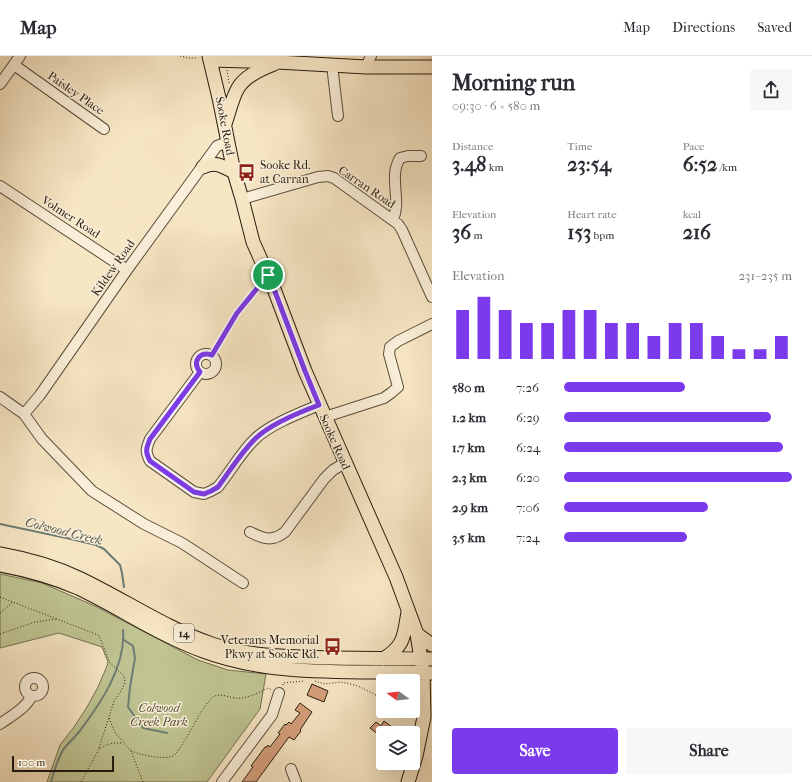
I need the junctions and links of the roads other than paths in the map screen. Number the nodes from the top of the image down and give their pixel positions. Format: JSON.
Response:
{"nodes":[{"id":1,"x":20,"y":56,"type":"edge"},
{"id":2,"x":253,"y":56,"type":"edge"},
{"id":3,"x":206,"y":58,"type":"edge"},
{"id":4,"x":275,"y":60,"type":"edge"},
{"id":5,"x":296,"y":60,"type":"edge"},
{"id":6,"x":369,"y":62,"type":"edge"},
{"id":7,"x":14,"y":65,"type":"junction"},
{"id":8,"x":332,"y":65,"type":"junction"},
{"id":9,"x":432,"y":67,"type":"edge"},
{"id":10,"x":0,"y":84,"type":"edge"},
{"id":11,"x":338,"y":116,"type":"dead end"},
{"id":12,"x":225,"y":126,"type":"junction"},
{"id":13,"x":104,"y":129,"type":"dead end"},
{"id":14,"x":228,"y":142,"type":"junction"},
{"id":15,"x":421,"y":156,"type":"dead end"},
{"id":16,"x":203,"y":167,"type":"junction"},
{"id":17,"x":234,"y":172,"type":"junction"},
{"id":18,"x":0,"y":186,"type":"edge"},
{"id":19,"x":242,"y":199,"type":"junction"},
{"id":20,"x":393,"y":220,"type":"junction"},
{"id":21,"x":127,"y":270,"type":"junction"},
{"id":22,"x":432,"y":297,"type":"edge"},
{"id":23,"x":432,"y":324,"type":"edge"},
{"id":24,"x":212,"y":355,"type":"road end"},
{"id":25,"x":0,"y":397,"type":"edge"},
{"id":26,"x":319,"y":405,"type":"junction"},
{"id":27,"x":24,"y":414,"type":"junction"},
{"id":28,"x":325,"y":417,"type":"junction"},
{"id":29,"x":345,"y":463,"type":"junction"},
{"id":30,"x":250,"y":532,"type":"dead end"},
{"id":31,"x":0,"y":554,"type":"edge"},
{"id":32,"x":0,"y":565,"type":"edge"},
{"id":33,"x":243,"y":583,"type":"dead end"},
{"id":34,"x":408,"y":611,"type":"junction"},
{"id":35,"x":416,"y":634,"type":"junction"},
{"id":36,"x":432,"y":645,"type":"edge"},
{"id":37,"x":383,"y":659,"type":"junction"},
{"id":38,"x":427,"y":659,"type":"edge"},
{"id":39,"x":369,"y":672,"type":"junction"},
{"id":40,"x":428,"y":673,"type":"edge"},
{"id":41,"x":378,"y":674,"type":"edge"},
{"id":42,"x":279,"y":693,"type":"road end"},
{"id":43,"x":31,"y":696,"type":"dead end"},
{"id":44,"x":432,"y":698,"type":"edge"},
{"id":45,"x":420,"y":709,"type":"edge"},
{"id":46,"x":424,"y":717,"type":"junction"},
{"id":47,"x":0,"y":724,"type":"edge"},
{"id":48,"x":291,"y":769,"type":"dead end"},
{"id":49,"x":222,"y":782,"type":"edge"},
{"id":50,"x":296,"y":782,"type":"edge"},
{"id":51,"x":408,"y":782,"type":"edge"}],
"edges":[{"from":1,"to":7,"type":"street"},
{"from":2,"to":4,"type":"main road"},
{"from":3,"to":4,"type":"main road"},
{"from":3,"to":12,"type":"main road","name":"Sooke Road"},
{"from":4,"to":5,"type":"main road"},
{"from":4,"to":12,"type":"main road"},
{"from":5,"to":8,"type":"main road"},
{"from":6,"to":8,"type":"main road"},
{"from":6,"to":9,"type":"main road"},
{"from":7,"to":10,"type":"street"},
{"from":7,"to":13,"type":"street","name":"Paisley Place"},
{"from":8,"to":11,"type":"street"},
{"from":12,"to":14,"type":"main road","name":"Sooke Road"},
{"from":14,"to":16,"type":"street","name":"Kildew Road"},
{"from":14,"to":17,"type":"main road","name":"Sooke Road"},
{"from":15,"to":20,"type":"street"},
{"from":16,"to":17,"type":"main road"},
{"from":16,"to":21,"type":"street","name":"Kildew Road"},
{"from":17,"to":19,"type":"main road","name":"Sooke Road"},
{"from":18,"to":21,"type":"street","name":"Volmer Road"},
{"from":19,"to":20,"type":"street","name":"Carran Road"},
{"from":19,"to":26,"type":"main road","name":"Sooke Road"},
{"from":20,"to":22,"type":"street","name":"Carran Road"},
{"from":21,"to":27,"type":"street","name":"Kildew Road"},
{"from":23,"to":28,"type":"street"},
{"from":24,"to":26,"type":"street"},
{"from":25,"to":27,"type":"street"},
{"from":26,"to":28,"type":"main road","name":"Sooke Road"},
{"from":27,"to":33,"type":"street"},
{"from":28,"to":29,"type":"main road","name":"Sooke Road"},
{"from":29,"to":30,"type":"street"},
{"from":29,"to":34,"type":"main road","name":"Sooke Road"},
{"from":31,"to":37,"type":"main road","number":"14"},
{"from":32,"to":39,"type":"main road","number":"14"},
{"from":34,"to":35,"type":"main road","name":"Sooke Road"},
{"from":34,"to":37,"type":"main road"},
{"from":35,"to":36,"type":"main road"},
{"from":35,"to":38,"type":"main road","name":"Sooke Road"},
{"from":37,"to":38,"type":"main road","number":"14"},
{"from":38,"to":40,"type":"main road","name":"Sooke Road"},
{"from":39,"to":40,"type":"main road","number":"14"},
{"from":39,"to":41,"type":"main road"},
{"from":40,"to":46,"type":"main road","name":"Sooke Road"},
{"from":42,"to":49,"type":"street"},
{"from":43,"to":47,"type":"street"},
{"from":44,"to":46,"type":"main road"},
{"from":45,"to":46,"type":"main road"},
{"from":46,"to":51,"type":"main road","name":"Sooke Road"},
{"from":48,"to":50,"type":"street"}]}
